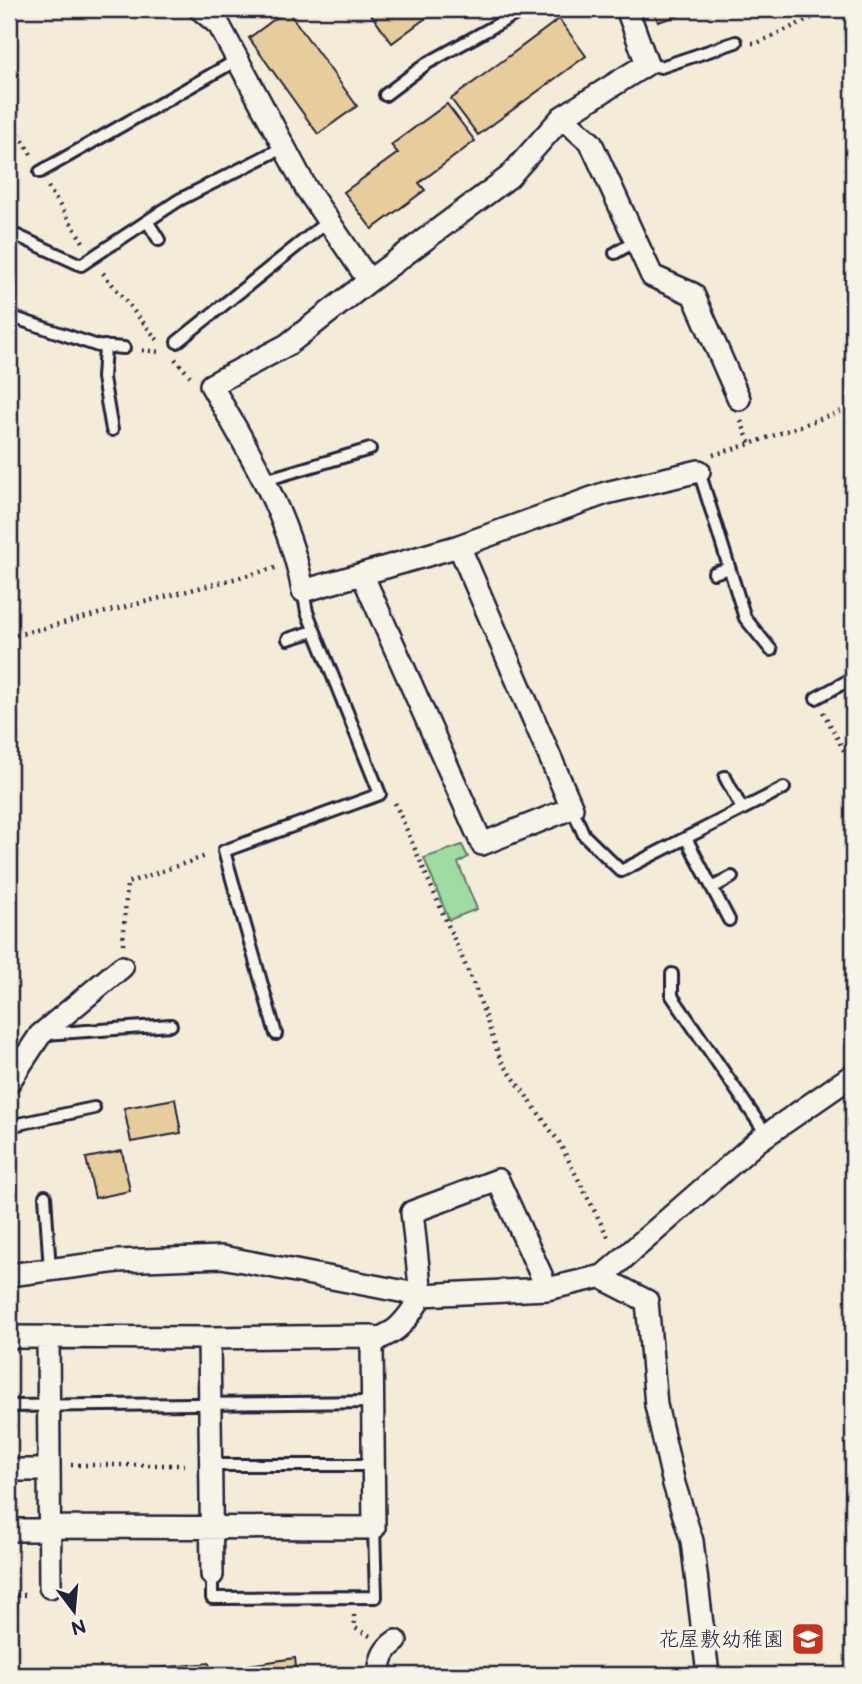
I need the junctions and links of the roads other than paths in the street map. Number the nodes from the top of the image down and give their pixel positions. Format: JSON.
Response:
{"nodes":[{"id":1,"x":203,"y":9,"type":"edge"},
{"id":2,"x":524,"y":9,"type":"edge"},
{"id":3,"x":627,"y":9,"type":"edge"},
{"id":4,"x":736,"y":42,"type":"road end"},
{"id":5,"x":237,"y":60,"type":"junction"},
{"id":6,"x":647,"y":64,"type":"junction"},
{"id":7,"x":385,"y":95,"type":"dead end"},
{"id":8,"x":562,"y":117,"type":"junction"},
{"id":9,"x":284,"y":147,"type":"junction"},
{"id":10,"x":40,"y":172,"type":"dead end"},
{"id":11,"x":148,"y":221,"type":"junction"},
{"id":12,"x":328,"y":221,"type":"junction"},
{"id":13,"x":9,"y":232,"type":"edge"},
{"id":14,"x":159,"y":240,"type":"dead end"},
{"id":15,"x":636,"y":241,"type":"junction"},
{"id":16,"x":615,"y":253,"type":"dead end"},
{"id":17,"x":369,"y":281,"type":"junction"},
{"id":18,"x":9,"y":316,"type":"edge"},
{"id":19,"x":177,"y":342,"type":"dead end"},
{"id":20,"x":105,"y":346,"type":"junction"},
{"id":21,"x":124,"y":348,"type":"road end"},
{"id":22,"x":739,"y":399,"type":"dead end"},
{"id":23,"x":111,"y":430,"type":"dead end"},
{"id":24,"x":370,"y":449,"type":"dead end"},
{"id":25,"x":699,"y":471,"type":"joint"},
{"id":26,"x":265,"y":480,"type":"junction"},
{"id":27,"x":459,"y":545,"type":"junction"},
{"id":28,"x":729,"y":568,"type":"junction"},
{"id":29,"x":714,"y":573,"type":"dead end"},
{"id":30,"x":362,"y":574,"type":"junction"},
{"id":31,"x":303,"y":591,"type":"junction"},
{"id":32,"x":314,"y":631,"type":"junction"},
{"id":33,"x":288,"y":639,"type":"dead end"},
{"id":34,"x":771,"y":650,"type":"dead end"},
{"id":35,"x":853,"y":678,"type":"edge"},
{"id":36,"x":816,"y":698,"type":"road end"},
{"id":37,"x":725,"y":777,"type":"dead end"},
{"id":38,"x":784,"y":788,"type":"dead end"},
{"id":39,"x":572,"y":807,"type":"junction"},
{"id":40,"x":743,"y":809,"type":"junction"},
{"id":41,"x":686,"y":838,"type":"junction"},
{"id":42,"x":732,"y":877,"type":"dead end"},
{"id":43,"x":712,"y":888,"type":"junction"},
{"id":44,"x":730,"y":920,"type":"dead end"},
{"id":45,"x":122,"y":967,"type":"road end"},
{"id":46,"x":672,"y":974,"type":"dead end"},
{"id":47,"x":171,"y":1025,"type":"dead end"},
{"id":48,"x":40,"y":1034,"type":"junction"},
{"id":49,"x":276,"y":1034,"type":"dead end"},
{"id":50,"x":853,"y":1075,"type":"edge"},
{"id":51,"x":9,"y":1082,"type":"edge"},
{"id":52,"x":94,"y":1108,"type":"dead end"},
{"id":53,"x":9,"y":1126,"type":"edge"},
{"id":54,"x":767,"y":1135,"type":"junction"},
{"id":55,"x":46,"y":1196,"type":"dead end"},
{"id":56,"x":50,"y":1271,"type":"junction"},
{"id":57,"x":9,"y":1275,"type":"edge"},
{"id":58,"x":603,"y":1276,"type":"junction"},
{"id":59,"x":542,"y":1289,"type":"junction"},
{"id":60,"x":421,"y":1295,"type":"junction"},
{"id":61,"x":9,"y":1337,"type":"edge"},
{"id":62,"x":48,"y":1337,"type":"junction"},
{"id":63,"x":209,"y":1338,"type":"junction"},
{"id":64,"x":377,"y":1339,"type":"junction"},
{"id":65,"x":373,"y":1402,"type":"junction"},
{"id":66,"x":211,"y":1405,"type":"junction"},
{"id":67,"x":9,"y":1406,"type":"edge"},
{"id":68,"x":49,"y":1406,"type":"junction"},
{"id":69,"x":211,"y":1465,"type":"junction"},
{"id":70,"x":374,"y":1465,"type":"junction"},
{"id":71,"x":49,"y":1468,"type":"junction"},
{"id":72,"x":9,"y":1470,"type":"edge"},
{"id":73,"x":213,"y":1526,"type":"junction"},
{"id":74,"x":49,"y":1527,"type":"junction"},
{"id":75,"x":374,"y":1528,"type":"junction"},
{"id":76,"x":9,"y":1530,"type":"edge"},
{"id":77,"x":212,"y":1575,"type":"joint"},
{"id":78,"x":50,"y":1587,"type":"dead end"},
{"id":79,"x":391,"y":1644,"type":"road end"},
{"id":80,"x":707,"y":1666,"type":"dead end"},
{"id":81,"x":380,"y":1675,"type":"edge"}],
"edges":[{"from":1,"to":5,"type":"street"},
{"from":2,"to":7,"type":"lane"},
{"from":3,"to":6,"type":"street"},
{"from":4,"to":6,"type":"lane"},
{"from":5,"to":9,"type":"street"},
{"from":5,"to":10,"type":"lane"},
{"from":6,"to":8,"type":"street"},
{"from":8,"to":15,"type":"street"},
{"from":8,"to":17,"type":"street"},
{"from":9,"to":11,"type":"lane"},
{"from":9,"to":12,"type":"street"},
{"from":11,"to":13,"type":"lane"},
{"from":11,"to":14,"type":"lane"},
{"from":12,"to":17,"type":"street"},
{"from":12,"to":19,"type":"lane"},
{"from":15,"to":16,"type":"lane"},
{"from":15,"to":22,"type":"street"},
{"from":17,"to":26,"type":"street"},
{"from":18,"to":20,"type":"lane"},
{"from":20,"to":21,"type":"lane"},
{"from":20,"to":23,"type":"lane"},
{"from":24,"to":26,"type":"lane"},
{"from":25,"to":27,"type":"street"},
{"from":25,"to":28,"type":"lane"},
{"from":26,"to":31,"type":"street"},
{"from":27,"to":30,"type":"street"},
{"from":27,"to":39,"type":"street"},
{"from":28,"to":29,"type":"lane"},
{"from":28,"to":34,"type":"lane"},
{"from":30,"to":31,"type":"street"},
{"from":30,"to":39,"type":"street"},
{"from":31,"to":32,"type":"lane"},
{"from":32,"to":33,"type":"lane"},
{"from":32,"to":49,"type":"lane"},
{"from":35,"to":36,"type":"lane"},
{"from":37,"to":40,"type":"lane"},
{"from":38,"to":40,"type":"lane"},
{"from":39,"to":41,"type":"lane"},
{"from":40,"to":41,"type":"lane"},
{"from":41,"to":43,"type":"lane"},
{"from":42,"to":43,"type":"lane"},
{"from":43,"to":44,"type":"lane"},
{"from":45,"to":48,"type":"street"},
{"from":46,"to":54,"type":"lane"},
{"from":47,"to":48,"type":"lane"},
{"from":48,"to":51,"type":"street"},
{"from":50,"to":54,"type":"street"},
{"from":52,"to":53,"type":"lane"},
{"from":54,"to":58,"type":"street"},
{"from":55,"to":56,"type":"lane"},
{"from":56,"to":57,"type":"street"},
{"from":56,"to":60,"type":"street"},
{"from":58,"to":59,"type":"street"},
{"from":58,"to":80,"type":"street"},
{"from":59,"to":60,"type":"street"},
{"from":59,"to":60,"type":"street"},
{"from":60,"to":64,"type":"street"},
{"from":61,"to":62,"type":"street"},
{"from":62,"to":63,"type":"street"},
{"from":62,"to":68,"type":"street"},
{"from":63,"to":64,"type":"street"},
{"from":63,"to":66,"type":"street"},
{"from":64,"to":65,"type":"street"},
{"from":65,"to":66,"type":"lane"},
{"from":65,"to":70,"type":"street"},
{"from":66,"to":68,"type":"lane"},
{"from":66,"to":69,"type":"street"},
{"from":67,"to":68,"type":"lane"},
{"from":68,"to":71,"type":"street"},
{"from":69,"to":70,"type":"lane"},
{"from":69,"to":73,"type":"street"},
{"from":70,"to":75,"type":"street"},
{"from":71,"to":72,"type":"street"},
{"from":71,"to":74,"type":"street"},
{"from":73,"to":74,"type":"street"},
{"from":73,"to":75,"type":"street"},
{"from":73,"to":77,"type":"street"},
{"from":74,"to":76,"type":"street"},
{"from":74,"to":78,"type":"street"},
{"from":75,"to":77,"type":"lane"},
{"from":79,"to":81,"type":"street"}]}
